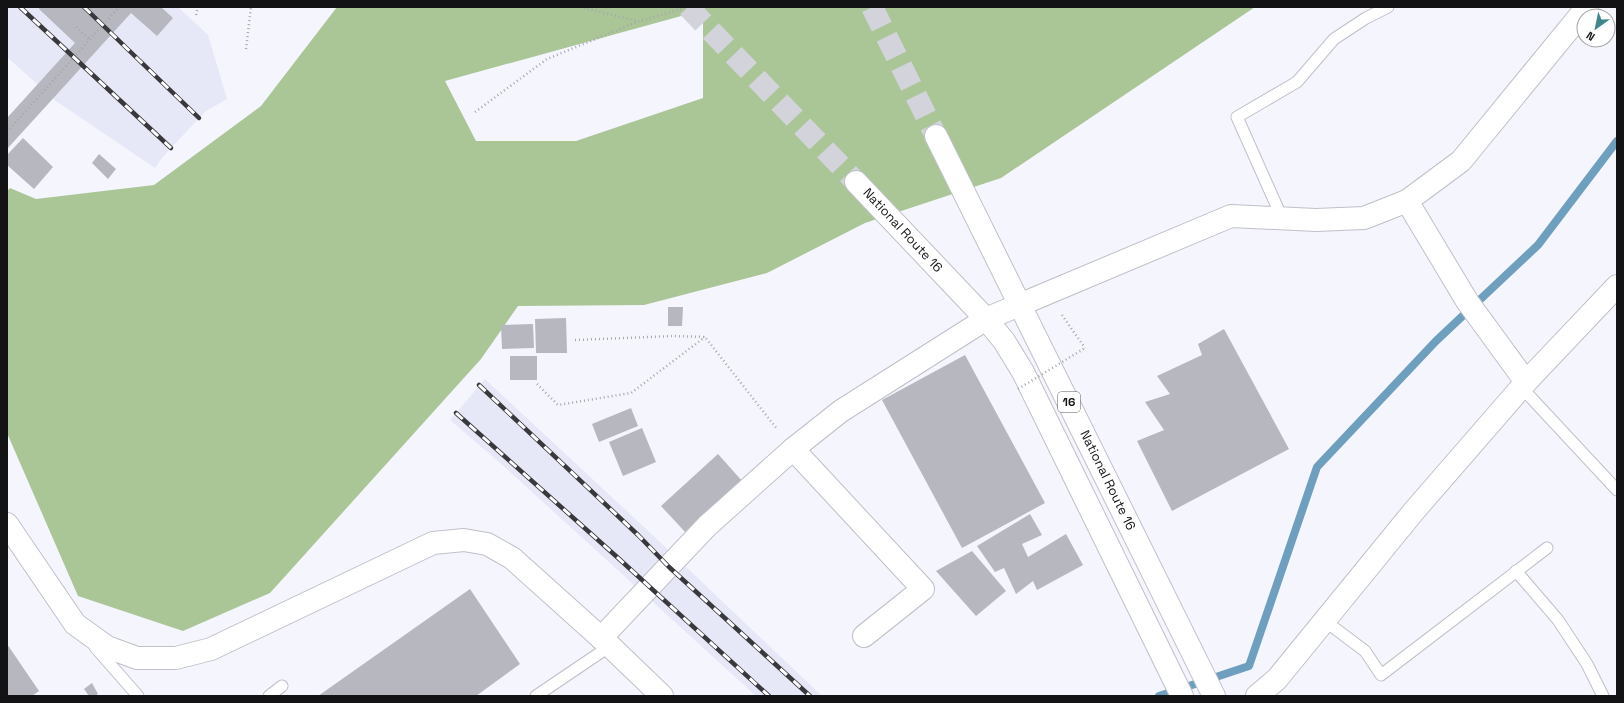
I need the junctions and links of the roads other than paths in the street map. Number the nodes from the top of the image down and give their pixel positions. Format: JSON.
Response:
{"nodes":[{"id":1,"x":1388,"y":7,"type":"edge"},
{"id":2,"x":1587,"y":7,"type":"edge"},
{"id":3,"x":936,"y":136,"type":"tunnel mouth"},
{"id":4,"x":856,"y":182,"type":"tunnel mouth"},
{"id":5,"x":1407,"y":201,"type":"junction"},
{"id":6,"x":1282,"y":218,"type":"junction"},
{"id":7,"x":1617,"y":286,"type":"edge"},
{"id":8,"x":1021,"y":305,"type":"junction"},
{"id":9,"x":986,"y":319,"type":"junction"},
{"id":10,"x":1524,"y":385,"type":"junction"},
{"id":11,"x":793,"y":449,"type":"junction"},
{"id":12,"x":1617,"y":490,"type":"edge"},
{"id":13,"x":7,"y":524,"type":"edge"},
{"id":14,"x":1547,"y":548,"type":"dead end"},
{"id":15,"x":1516,"y":571,"type":"junction"},
{"id":16,"x":1325,"y":621,"type":"junction"},
{"id":17,"x":75,"y":624,"type":"junction"},
{"id":18,"x":864,"y":636,"type":"dead end"},
{"id":19,"x":605,"y":642,"type":"junction"},
{"id":20,"x":282,"y":686,"type":"dead end"},
{"id":21,"x":1177,"y":687,"type":"edge"},
{"id":22,"x":138,"y":696,"type":"edge"},
{"id":23,"x":269,"y":696,"type":"edge"},
{"id":24,"x":536,"y":696,"type":"edge"},
{"id":25,"x":662,"y":696,"type":"edge"},
{"id":26,"x":1214,"y":696,"type":"edge"},
{"id":27,"x":1257,"y":696,"type":"edge"},
{"id":28,"x":1603,"y":696,"type":"edge"}],
"edges":[{"from":1,"to":6,"type":"lane"},
{"from":2,"to":5,"type":"main road"},
{"from":3,"to":8,"type":"main road","name":"National Route 16","number":"16"},
{"from":4,"to":9,"type":"main road","name":"National Route 16","number":"16"},
{"from":5,"to":6,"type":"main road"},
{"from":5,"to":10,"type":"main road"},
{"from":6,"to":8,"type":"main road"},
{"from":7,"to":10,"type":"main road"},
{"from":8,"to":9,"type":"main road"},
{"from":8,"to":26,"type":"main road","name":"National Route 16","number":"16"},
{"from":9,"to":11,"type":"main road"},
{"from":9,"to":21,"type":"main road","name":"National Route 16","number":"16"},
{"from":10,"to":12,"type":"lane"},
{"from":10,"to":16,"type":"main road"},
{"from":11,"to":18,"type":"main road"},
{"from":11,"to":19,"type":"main road"},
{"from":13,"to":17,"type":"main road"},
{"from":14,"to":15,"type":"lane"},
{"from":15,"to":16,"type":"lane"},
{"from":15,"to":28,"type":"lane"},
{"from":16,"to":27,"type":"main road"},
{"from":17,"to":19,"type":"main road"},
{"from":17,"to":22,"type":"lane"},
{"from":19,"to":24,"type":"lane"},
{"from":19,"to":25,"type":"main road"},
{"from":20,"to":23,"type":"lane"}]}
